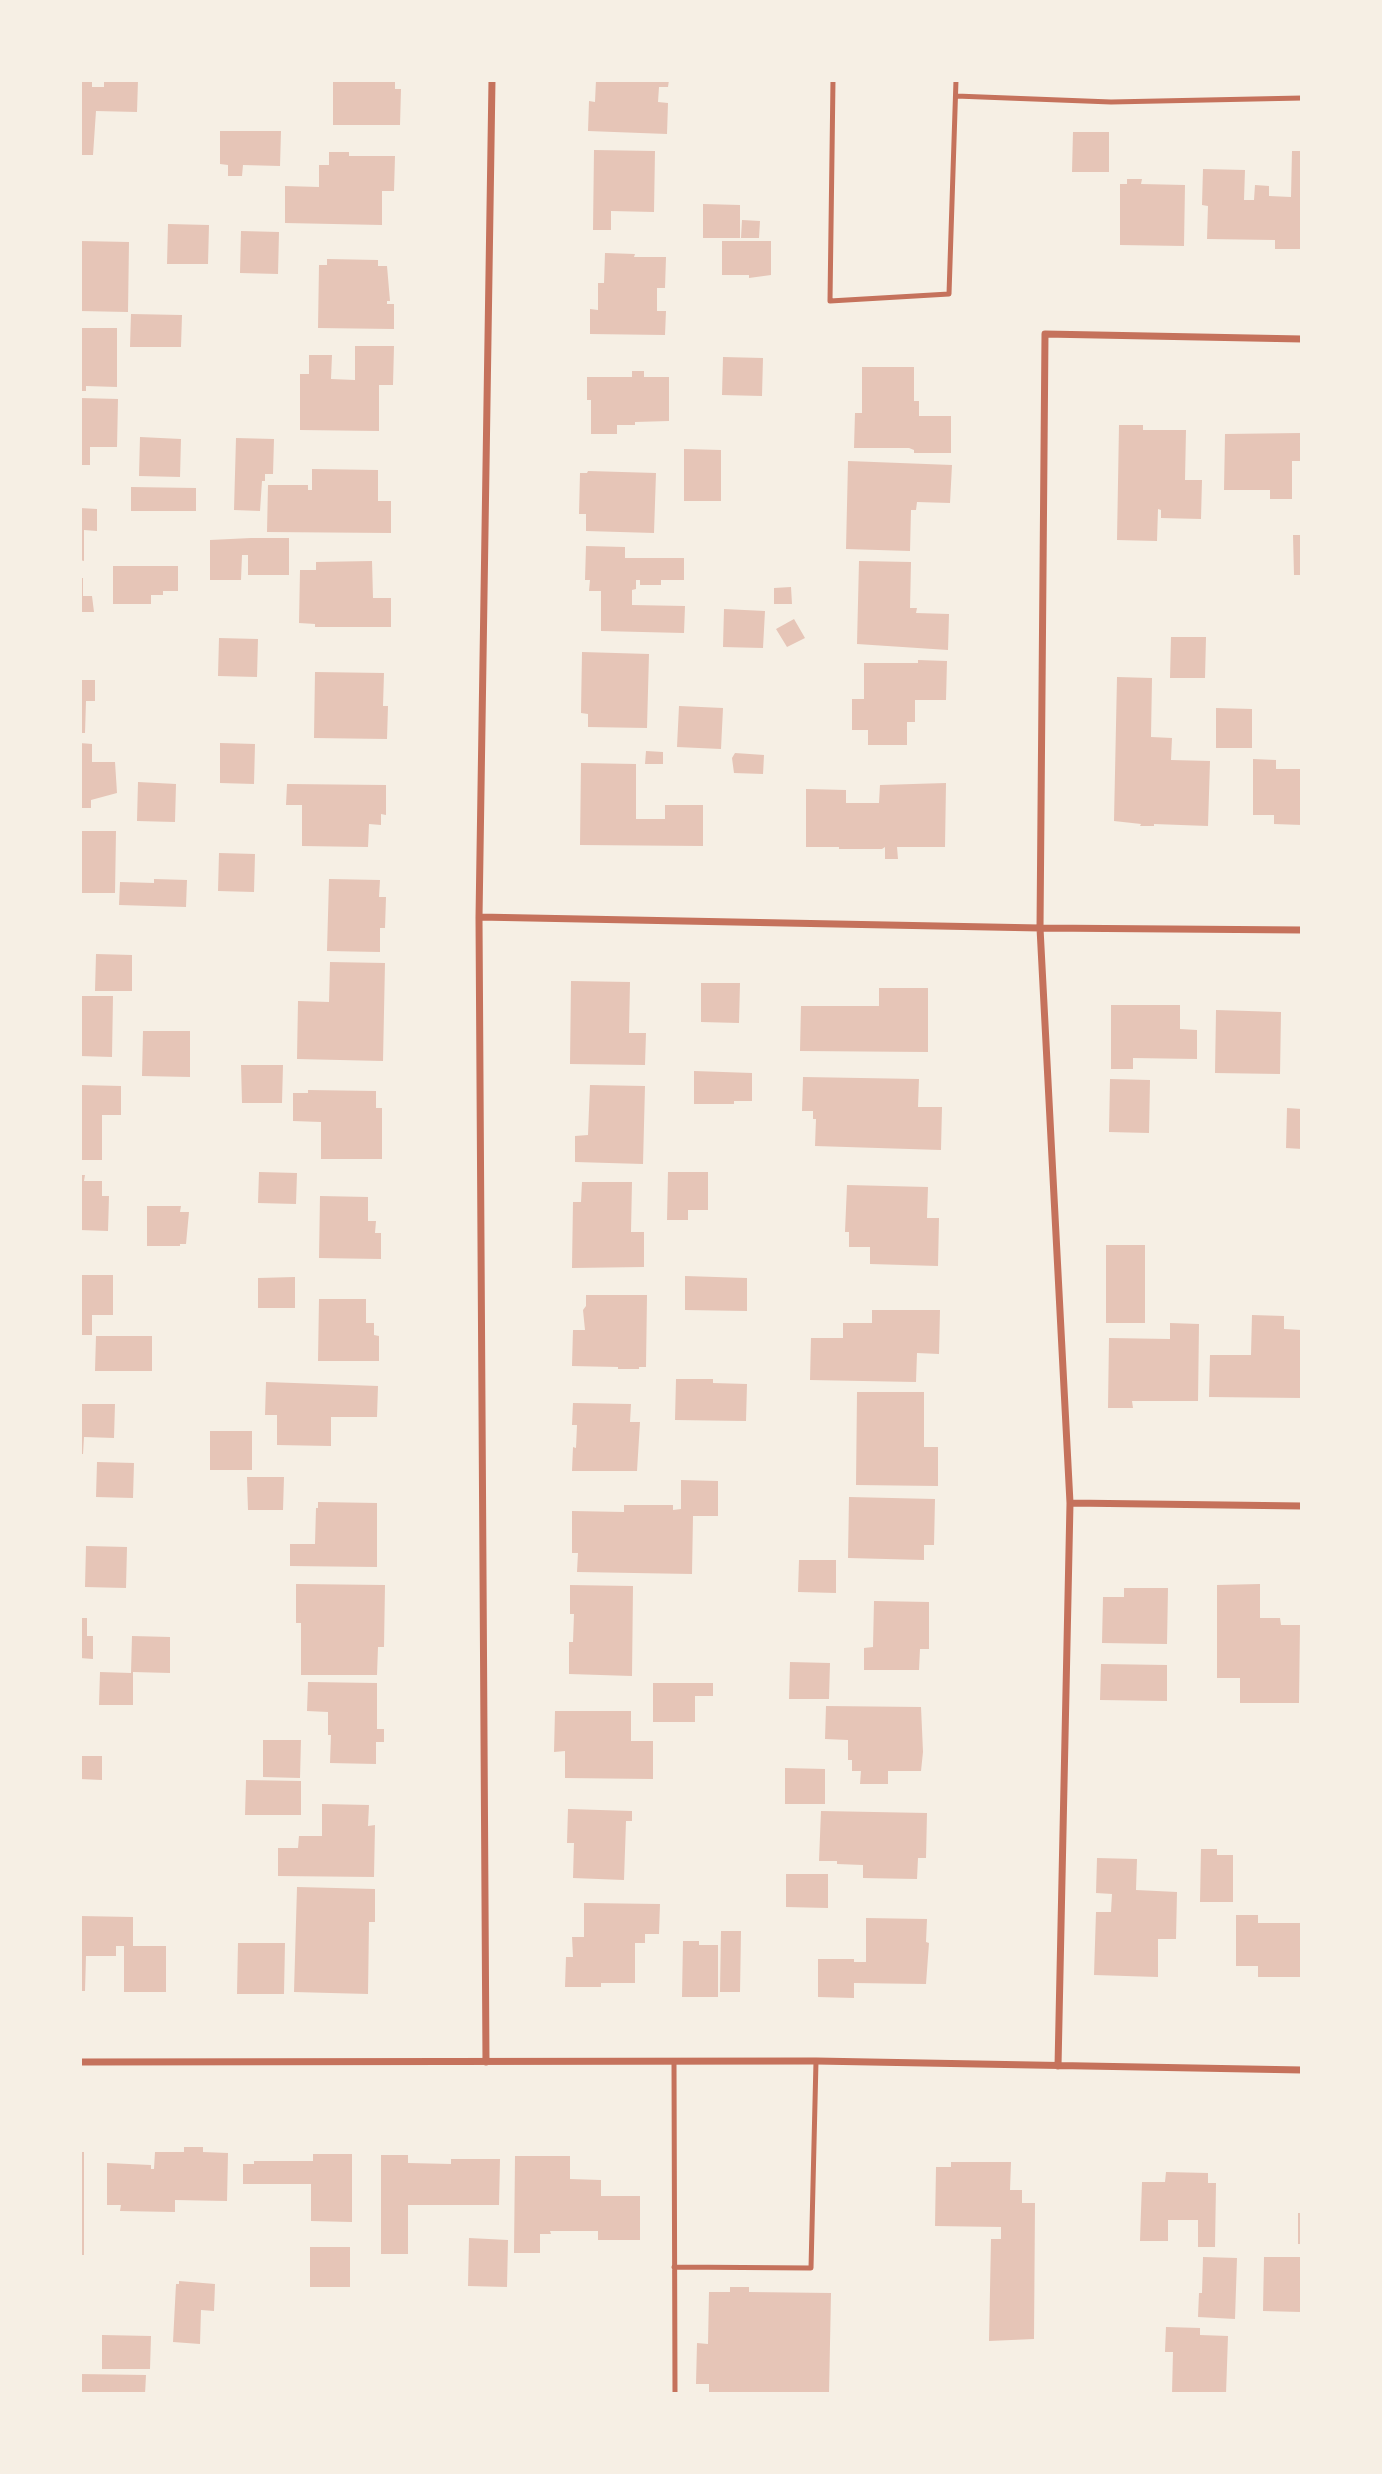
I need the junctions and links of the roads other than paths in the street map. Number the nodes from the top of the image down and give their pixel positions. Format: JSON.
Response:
{"nodes":[{"id":1,"x":492,"y":80,"type":"edge"},
{"id":2,"x":833,"y":80,"type":"edge"},
{"id":3,"x":956,"y":80,"type":"edge"},
{"id":4,"x":956,"y":96,"type":"junction"},
{"id":5,"x":1301,"y":98,"type":"edge"},
{"id":6,"x":1301,"y":339,"type":"edge"},
{"id":7,"x":479,"y":917,"type":"junction"},
{"id":8,"x":1040,"y":928,"type":"junction"},
{"id":9,"x":1301,"y":930,"type":"edge"},
{"id":10,"x":1070,"y":1503,"type":"junction"},
{"id":11,"x":1301,"y":1506,"type":"edge"},
{"id":12,"x":816,"y":2061,"type":"junction"},
{"id":13,"x":80,"y":2062,"type":"edge"},
{"id":14,"x":486,"y":2062,"type":"junction"},
{"id":15,"x":674,"y":2062,"type":"junction"},
{"id":16,"x":1058,"y":2066,"type":"junction"},
{"id":17,"x":1301,"y":2070,"type":"edge"},
{"id":18,"x":674,"y":2267,"type":"junction"},
{"id":19,"x":675,"y":2393,"type":"edge"}],
"edges":[{"from":1,"to":7,"type":"street"},
{"from":2,"to":4,"type":"lane"},
{"from":3,"to":4,"type":"lane"},
{"from":4,"to":5,"type":"lane"},
{"from":6,"to":8,"type":"street"},
{"from":7,"to":8,"type":"street"},
{"from":7,"to":14,"type":"street"},
{"from":8,"to":9,"type":"street"},
{"from":8,"to":10,"type":"street"},
{"from":10,"to":11,"type":"street"},
{"from":10,"to":16,"type":"street"},
{"from":12,"to":15,"type":"street"},
{"from":12,"to":16,"type":"street"},
{"from":12,"to":18,"type":"lane"},
{"from":13,"to":14,"type":"street"},
{"from":14,"to":15,"type":"street"},
{"from":15,"to":18,"type":"lane"},
{"from":16,"to":17,"type":"street"},
{"from":18,"to":19,"type":"lane"}]}
